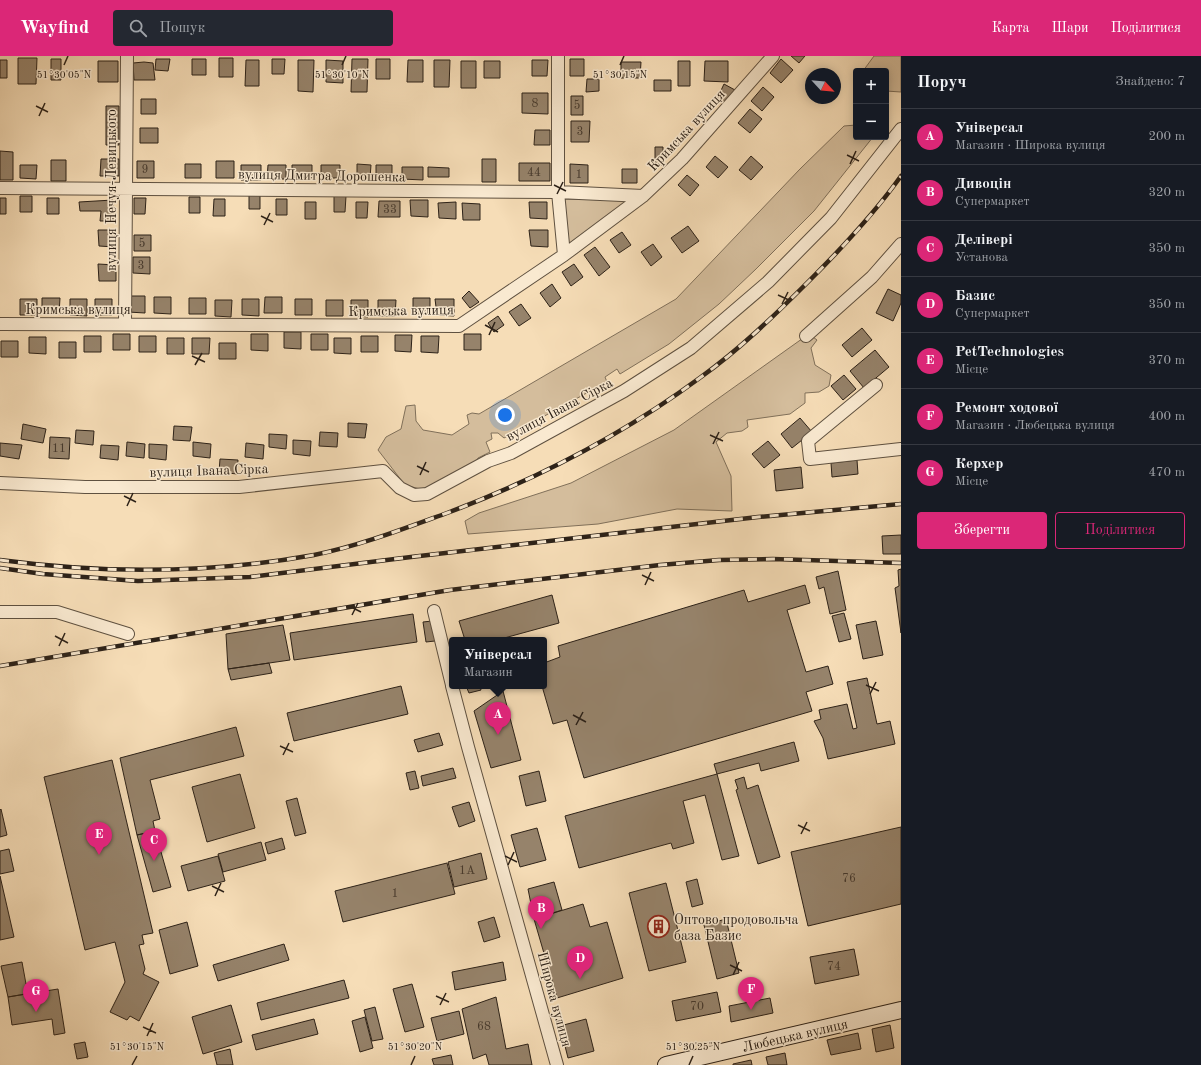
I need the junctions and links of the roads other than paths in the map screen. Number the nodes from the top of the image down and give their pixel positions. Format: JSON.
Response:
{"nodes":[{"id":1,"x":127,"y":56,"type":"edge"},
{"id":2,"x":558,"y":56,"type":"edge"},
{"id":3,"x":773,"y":56,"type":"edge"},
{"id":4,"x":901,"y":129,"type":"edge"},
{"id":5,"x":0,"y":188,"type":"edge"},
{"id":6,"x":126,"y":188,"type":"junction"},
{"id":7,"x":558,"y":192,"type":"junction"},
{"id":8,"x":643,"y":196,"type":"junction"},
{"id":9,"x":901,"y":244,"type":"edge"},
{"id":10,"x":564,"y":255,"type":"junction"},
{"id":11,"x":0,"y":324,"type":"edge"},
{"id":12,"x":125,"y":324,"type":"junction"},
{"id":13,"x":806,"y":336,"type":"dead end"},
{"id":14,"x":876,"y":385,"type":"dead end"},
{"id":15,"x":901,"y":449,"type":"edge"},
{"id":16,"x":0,"y":483,"type":"edge"},
{"id":17,"x":434,"y":611,"type":"dead end"},
{"id":18,"x":0,"y":612,"type":"edge"},
{"id":19,"x":128,"y":634,"type":"dead end"},
{"id":20,"x":449,"y":673,"type":"edge"},
{"id":21,"x":453,"y":689,"type":"edge"},
{"id":22,"x":901,"y":1010,"type":"edge"},
{"id":23,"x":557,"y":1065,"type":"edge"},
{"id":24,"x":666,"y":1065,"type":"edge"}],
"edges":[{"from":1,"to":6,"type":"street","name":"вулиця Нечуя-Левицького"},
{"from":2,"to":7,"type":"street"},
{"from":3,"to":8,"type":"street","name":"Кримська вулиця"},
{"from":4,"to":16,"type":"street","name":"вулиця Івана Сірка"},
{"from":5,"to":6,"type":"street","name":"вулиця Дмитра Дорошенка"},
{"from":6,"to":7,"type":"street","name":"вулиця Дмитра Дорошенка"},
{"from":6,"to":12,"type":"street","name":"вулиця Нечуя-Левицького"},
{"from":7,"to":8,"type":"street","name":"вулиця Дмитра Дорошенка"},
{"from":7,"to":10,"type":"street"},
{"from":8,"to":10,"type":"street","name":"Кримська вулиця"},
{"from":9,"to":13,"type":"street"},
{"from":10,"to":12,"type":"street","name":"Кримська вулиця"},
{"from":11,"to":12,"type":"street","name":"Кримська вулиця"},
{"from":14,"to":15,"type":"street"},
{"from":17,"to":20,"type":"street","name":"Широка вулиця"},
{"from":18,"to":19,"type":"street"},
{"from":21,"to":23,"type":"street","name":"Широка вулиця"},
{"from":22,"to":24,"type":"main road","name":"Любецька вулиця"}]}
